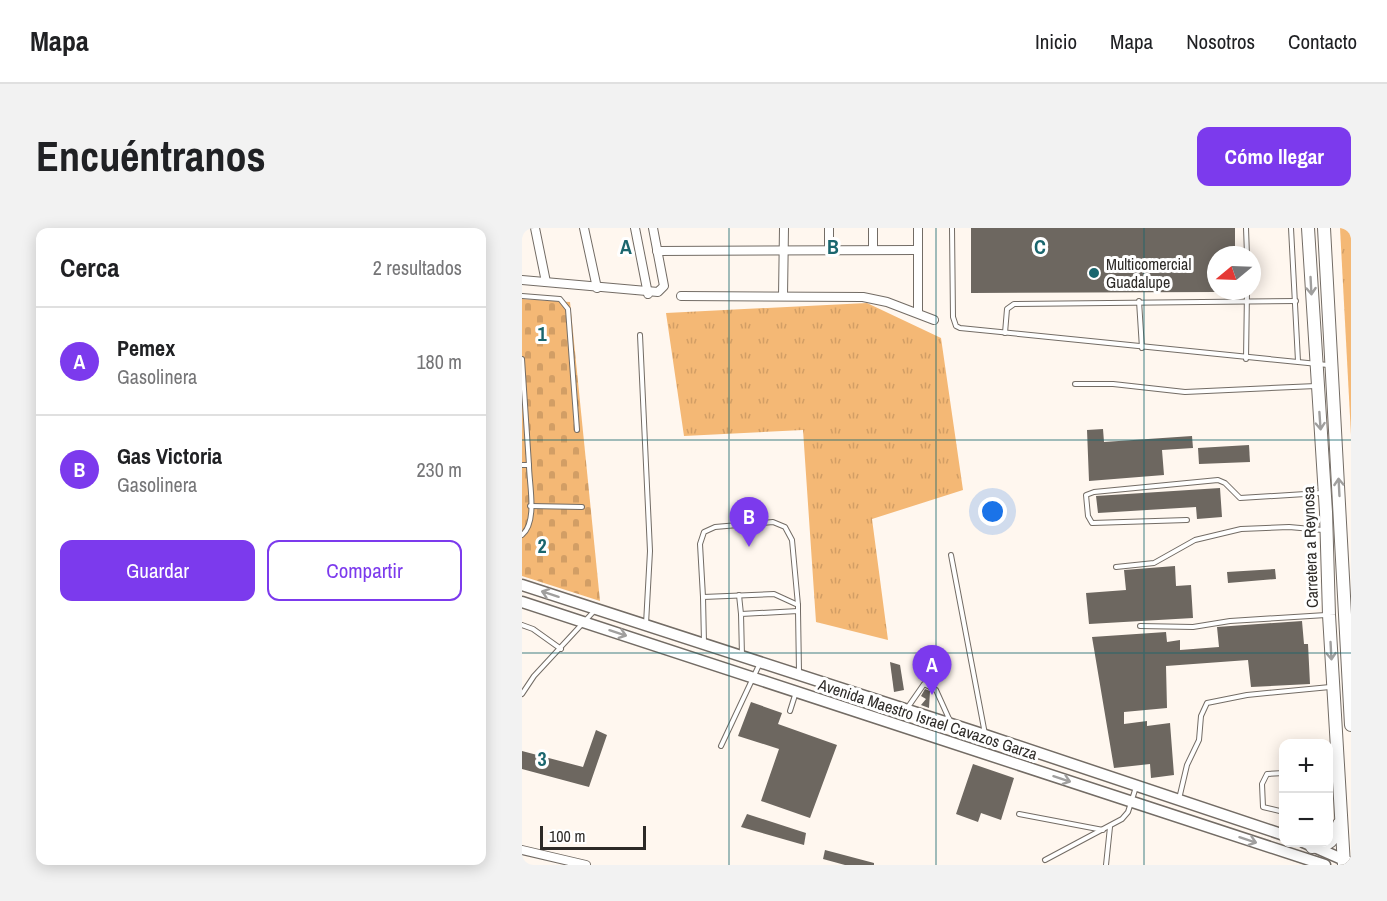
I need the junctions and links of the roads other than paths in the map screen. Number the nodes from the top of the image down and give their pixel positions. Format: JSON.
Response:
{"nodes":[{"id":1,"x":535,"y":228,"type":"edge"},
{"id":2,"x":584,"y":228,"type":"edge"},
{"id":3,"x":635,"y":228,"type":"edge"},
{"id":4,"x":653,"y":228,"type":"edge"},
{"id":5,"x":784,"y":228,"type":"edge"},
{"id":6,"x":829,"y":228,"type":"edge"},
{"id":7,"x":873,"y":228,"type":"edge"},
{"id":8,"x":918,"y":228,"type":"edge"},
{"id":9,"x":952,"y":228,"type":"edge"},
{"id":10,"x":1245,"y":228,"type":"edge"},
{"id":11,"x":1291,"y":228,"type":"edge"},
{"id":12,"x":1308,"y":228,"type":"edge"},
{"id":13,"x":1324,"y":228,"type":"edge"},
{"id":14,"x":1246,"y":246,"type":"edge"},
{"id":15,"x":873,"y":248,"type":"junction"},
{"id":16,"x":829,"y":249,"type":"junction"},
{"id":17,"x":918,"y":249,"type":"junction"},
{"id":18,"x":783,"y":250,"type":"junction"},
{"id":19,"x":657,"y":251,"type":"junction"},
{"id":20,"x":522,"y":280,"type":"edge"},
{"id":21,"x":546,"y":282,"type":"junction"},
{"id":22,"x":597,"y":288,"type":"junction"},
{"id":23,"x":648,"y":294,"type":"junction"},
{"id":24,"x":522,"y":296,"type":"edge"},
{"id":25,"x":681,"y":296,"type":"dead end"},
{"id":26,"x":783,"y":296,"type":"junction"},
{"id":27,"x":1139,"y":301,"type":"junction"},
{"id":28,"x":1247,"y":301,"type":"junction"},
{"id":29,"x":1296,"y":301,"type":"junction"},
{"id":30,"x":918,"y":313,"type":"junction"},
{"id":31,"x":934,"y":320,"type":"dead end"},
{"id":32,"x":1005,"y":333,"type":"junction"},
{"id":33,"x":640,"y":335,"type":"dead end"},
{"id":34,"x":1142,"y":348,"type":"junction"},
{"id":35,"x":522,"y":358,"type":"edge"},
{"id":36,"x":1246,"y":359,"type":"junction"},
{"id":37,"x":1298,"y":361,"type":"junction"},
{"id":38,"x":1315,"y":363,"type":"junction"},
{"id":39,"x":1332,"y":365,"type":"junction"},
{"id":40,"x":1075,"y":384,"type":"dead end"},
{"id":41,"x":1317,"y":386,"type":"junction"},
{"id":42,"x":577,"y":430,"type":"dead end"},
{"id":43,"x":522,"y":465,"type":"edge"},
{"id":44,"x":528,"y":465,"type":"junction"},
{"id":45,"x":1325,"y":493,"type":"junction"},
{"id":46,"x":530,"y":507,"type":"junction"},
{"id":47,"x":582,"y":507,"type":"dead end"},
{"id":48,"x":1326,"y":512,"type":"junction"},
{"id":49,"x":1187,"y":520,"type":"dead end"},
{"id":50,"x":1327,"y":530,"type":"junction"},
{"id":51,"x":522,"y":536,"type":"edge"},
{"id":52,"x":951,"y":555,"type":"dead end"},
{"id":53,"x":1116,"y":567,"type":"dead end"},
{"id":54,"x":522,"y":585,"type":"edge"},
{"id":55,"x":739,"y":595,"type":"junction"},
{"id":56,"x":703,"y":597,"type":"junction"},
{"id":57,"x":522,"y":602,"type":"edge"},
{"id":58,"x":1348,"y":604,"type":"edge"},
{"id":59,"x":798,"y":605,"type":"junction"},
{"id":60,"x":597,"y":609,"type":"junction"},
{"id":61,"x":798,"y":611,"type":"junction"},
{"id":62,"x":741,"y":614,"type":"junction"},
{"id":63,"x":1329,"y":615,"type":"junction"},
{"id":64,"x":585,"y":622,"type":"junction"},
{"id":65,"x":645,"y":624,"type":"junction"},
{"id":66,"x":522,"y":625,"type":"edge"},
{"id":67,"x":1140,"y":626,"type":"dead end"},
{"id":68,"x":704,"y":644,"type":"junction"},
{"id":69,"x":561,"y":650,"type":"junction"},
{"id":70,"x":742,"y":657,"type":"junction"},
{"id":71,"x":760,"y":663,"type":"junction"},
{"id":72,"x":799,"y":676,"type":"junction"},
{"id":73,"x":754,"y":677,"type":"junction"},
{"id":74,"x":826,"y":684,"type":"junction"},
{"id":75,"x":1333,"y":687,"type":"junction"},
{"id":76,"x":797,"y":691,"type":"junction"},
{"id":77,"x":522,"y":694,"type":"edge"},
{"id":78,"x":866,"y":697,"type":"junction"},
{"id":79,"x":821,"y":699,"type":"junction"},
{"id":80,"x":906,"y":710,"type":"junction"},
{"id":81,"x":790,"y":711,"type":"dead end"},
{"id":82,"x":861,"y":712,"type":"junction"},
{"id":83,"x":951,"y":724,"type":"junction"},
{"id":84,"x":1351,"y":725,"type":"edge"},
{"id":85,"x":985,"y":735,"type":"junction"},
{"id":86,"x":1333,"y":739,"type":"edge"},
{"id":87,"x":721,"y":746,"type":"dead end"},
{"id":88,"x":1333,"y":772,"type":"edge"},
{"id":89,"x":1279,"y":773,"type":"edge"},
{"id":90,"x":1137,"y":787,"type":"junction"},
{"id":91,"x":1179,"y":800,"type":"junction"},
{"id":92,"x":1132,"y":801,"type":"junction"},
{"id":93,"x":1279,"y":811,"type":"edge"},
{"id":94,"x":1019,"y":814,"type":"dead end"},
{"id":95,"x":1340,"y":820,"type":"junction"},
{"id":96,"x":1110,"y":827,"type":"junction"},
{"id":97,"x":1104,"y":830,"type":"junction"},
{"id":98,"x":1279,"y":833,"type":"edge"},
{"id":99,"x":1333,"y":837,"type":"edge"},
{"id":100,"x":1312,"y":847,"type":"edge"},
{"id":101,"x":522,"y":850,"type":"edge"},
{"id":102,"x":1045,"y":860,"type":"dead end"},
{"id":103,"x":572,"y":863,"type":"edge"},
{"id":104,"x":1346,"y":863,"type":"edge"},
{"id":105,"x":586,"y":865,"type":"edge"},
{"id":106,"x":1106,"y":865,"type":"edge"},
{"id":107,"x":1325,"y":865,"type":"edge"}],
"edges":[{"from":1,"to":21,"type":"street"},
{"from":2,"to":22,"type":"street"},
{"from":3,"to":23,"type":"street"},
{"from":4,"to":19,"type":"street"},
{"from":5,"to":18,"type":"street"},
{"from":6,"to":16,"type":"street"},
{"from":7,"to":15,"type":"street"},
{"from":8,"to":17,"type":"street"},
{"from":9,"to":32,"type":"lane"},
{"from":10,"to":14,"type":"lane"},
{"from":11,"to":29,"type":"lane"},
{"from":12,"to":38,"type":"main road","name":"Carretera a Reynosa","one_way":true},
{"from":13,"to":39,"type":"main road","name":"Carretera a Reynosa"},
{"from":15,"to":16,"type":"street"},
{"from":15,"to":17,"type":"street"},
{"from":16,"to":18,"type":"street"},
{"from":17,"to":30,"type":"street"},
{"from":18,"to":19,"type":"street"},
{"from":18,"to":26,"type":"street"},
{"from":19,"to":23,"type":"street"},
{"from":20,"to":21,"type":"street"},
{"from":21,"to":22,"type":"street"},
{"from":22,"to":23,"type":"street"},
{"from":24,"to":42,"type":"lane"},
{"from":25,"to":26,"type":"street"},
{"from":26,"to":30,"type":"street"},
{"from":27,"to":28,"type":"lane"},
{"from":27,"to":32,"type":"lane"},
{"from":27,"to":34,"type":"lane"},
{"from":28,"to":29,"type":"lane"},
{"from":28,"to":36,"type":"lane"},
{"from":29,"to":37,"type":"lane"},
{"from":30,"to":31,"type":"street"},
{"from":32,"to":34,"type":"lane"},
{"from":33,"to":65,"type":"lane"},
{"from":34,"to":36,"type":"lane"},
{"from":35,"to":44,"type":"lane"},
{"from":36,"to":37,"type":"lane"},
{"from":37,"to":38,"type":"lane"},
{"from":38,"to":39,"type":"lane"},
{"from":38,"to":41,"type":"main road","name":"Carretera a Reynosa"},
{"from":58,"to":39,"type":"main road","name":"Carretera a Reynosa","one_way":true},
{"from":40,"to":41,"type":"lane"},
{"from":41,"to":45,"type":"main road","name":"Carretera a Reynosa","one_way":true},
{"from":43,"to":44,"type":"lane"},
{"from":44,"to":46,"type":"lane"},
{"from":45,"to":48,"type":"main road","name":"Carretera a Reynosa"},
{"from":45,"to":49,"type":"lane"},
{"from":46,"to":47,"type":"lane"},
{"from":46,"to":51,"type":"lane"},
{"from":48,"to":50,"type":"main road","name":"Carretera a Reynosa"},
{"from":48,"to":58,"type":"main road"},
{"from":50,"to":53,"type":"lane"},
{"from":50,"to":63,"type":"main road","name":"Carretera a Reynosa"},
{"from":52,"to":85,"type":"lane"},
{"from":60,"to":54,"type":"main road","name":"Avenida Maestro Israel Cavazos Garza","one_way":true},
{"from":55,"to":56,"type":"lane"},
{"from":55,"to":59,"type":"lane"},
{"from":55,"to":62,"type":"lane"},
{"from":56,"to":59,"type":"lane"},
{"from":56,"to":68,"type":"lane"},
{"from":57,"to":64,"type":"main road","name":"Avenida Maestro Israel Cavazos Garza"},
{"from":58,"to":63,"type":"main road"},
{"from":58,"to":84,"type":"main road","name":"Carretera a Reynosa"},
{"from":59,"to":61,"type":"lane"},
{"from":60,"to":64,"type":"lane"},
{"from":60,"to":65,"type":"main road","name":"Avenida Maestro Israel Cavazos Garza"},
{"from":61,"to":62,"type":"lane"},
{"from":61,"to":72,"type":"lane"},
{"from":62,"to":70,"type":"lane"},
{"from":63,"to":67,"type":"lane"},
{"from":63,"to":75,"type":"main road","name":"Carretera a Reynosa","one_way":true},
{"from":64,"to":69,"type":"lane"},
{"from":64,"to":73,"type":"main road","name":"Avenida Maestro Israel Cavazos Garza","one_way":true},
{"from":65,"to":68,"type":"main road","name":"Avenida Maestro Israel Cavazos Garza"},
{"from":66,"to":69,"type":"lane"},
{"from":68,"to":70,"type":"main road","name":"Avenida Maestro Israel Cavazos Garza"},
{"from":69,"to":77,"type":"lane"},
{"from":70,"to":71,"type":"main road","name":"Avenida Maestro Israel Cavazos Garza"},
{"from":71,"to":72,"type":"main road","name":"Avenida Maestro Israel Cavazos Garza"},
{"from":71,"to":73,"type":"lane"},
{"from":72,"to":74,"type":"main road","name":"Avenida Maestro Israel Cavazos Garza"},
{"from":73,"to":76,"type":"main road","name":"Avenida Maestro Israel Cavazos Garza"},
{"from":73,"to":87,"type":"lane"},
{"from":74,"to":78,"type":"main road","name":"Avenida Maestro Israel Cavazos Garza"},
{"from":74,"to":79,"type":"main road"},
{"from":75,"to":86,"type":"main road","name":"Carretera a Reynosa"},
{"from":75,"to":91,"type":"lane"},
{"from":76,"to":79,"type":"main road","name":"Avenida Maestro Israel Cavazos Garza"},
{"from":76,"to":81,"type":"lane"},
{"from":78,"to":80,"type":"main road","name":"Avenida Maestro Israel Cavazos Garza"},
{"from":78,"to":82,"type":"main road"},
{"from":79,"to":82,"type":"main road","name":"Avenida Maestro Israel Cavazos Garza"},
{"from":80,"to":83,"type":"main road","name":"Avenida Maestro Israel Cavazos Garza"},
{"from":80,"to":83,"type":"lane"},
{"from":82,"to":92,"type":"main road","name":"Avenida Maestro Israel Cavazos Garza","one_way":true},
{"from":83,"to":85,"type":"main road","name":"Avenida Maestro Israel Cavazos Garza"},
{"from":85,"to":90,"type":"main road","name":"Avenida Maestro Israel Cavazos Garza"},
{"from":88,"to":95,"type":"main road","name":"Carretera a Reynosa"},
{"from":89,"to":93,"type":"lane"},
{"from":90,"to":91,"type":"main road","name":"Avenida Maestro Israel Cavazos Garza"},
{"from":90,"to":92,"type":"lane"},
{"from":91,"to":98,"type":"main road","name":"Avenida Maestro Israel Cavazos Garza"},
{"from":92,"to":96,"type":"lane"},
{"from":92,"to":107,"type":"main road","name":"Avenida Maestro Israel Cavazos Garza","one_way":true},
{"from":94,"to":97,"type":"lane"},
{"from":95,"to":99,"type":"main road"},
{"from":95,"to":104,"type":"main road","name":"Carretera a Reynosa"},
{"from":96,"to":97,"type":"lane"},
{"from":96,"to":106,"type":"lane"},
{"from":97,"to":102,"type":"lane"},
{"from":100,"to":104,"type":"main road"},
{"from":101,"to":103,"type":"street"},
{"from":103,"to":105,"type":"street"}]}
